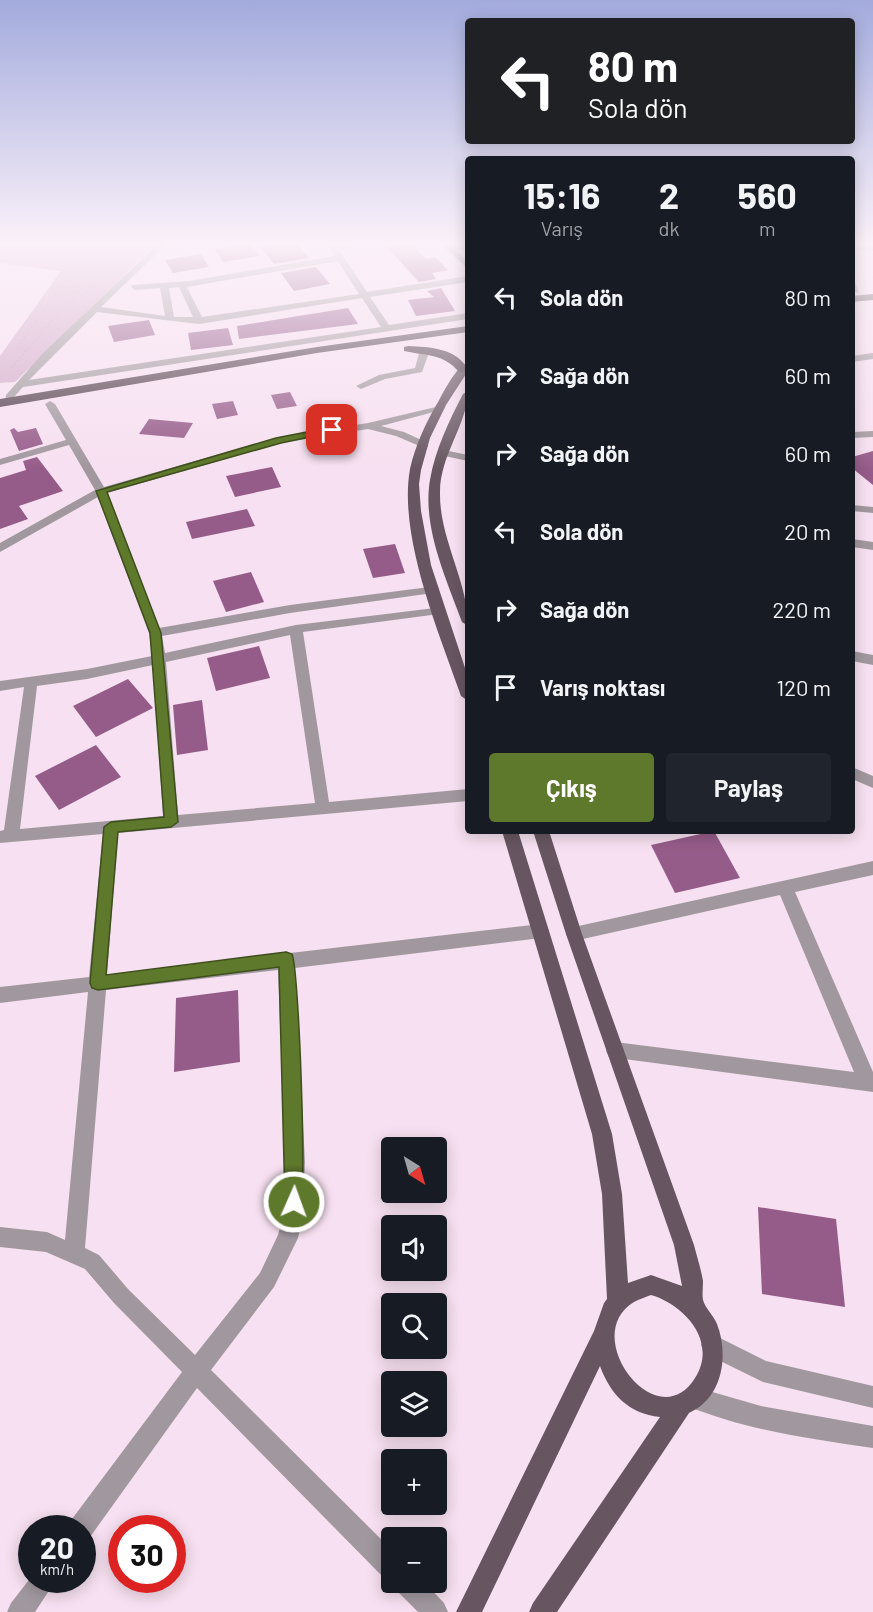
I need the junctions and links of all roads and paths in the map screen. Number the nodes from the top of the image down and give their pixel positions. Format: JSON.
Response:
{"nodes":[{"id":1,"x":38,"y":318,"type":"edge"},
{"id":2,"x":57,"y":318,"type":"edge"},
{"id":3,"x":85,"y":318,"type":"edge"},
{"id":4,"x":164,"y":318,"type":"edge"},
{"id":5,"x":198,"y":318,"type":"edge"},
{"id":6,"x":218,"y":318,"type":"edge"},
{"id":7,"x":380,"y":318,"type":"edge"},
{"id":8,"x":453,"y":318,"type":"edge"},
{"id":9,"x":170,"y":319,"type":"joint"},
{"id":10,"x":199,"y":321,"type":"junction"},
{"id":11,"x":386,"y":328,"type":"junction"},
{"id":12,"x":465,"y":329,"type":"edge"},
{"id":13,"x":465,"y":340,"type":"edge"},
{"id":14,"x":408,"y":349,"type":"junction"},
{"id":15,"x":425,"y":350,"type":"junction"},
{"id":16,"x":27,"y":351,"type":"junction"},
{"id":17,"x":46,"y":355,"type":"junction"},
{"id":18,"x":873,"y":356,"type":"edge"},
{"id":19,"x":855,"y":359,"type":"edge"},
{"id":20,"x":12,"y":367,"type":"dead end"},
{"id":21,"x":465,"y":367,"type":"edge"},
{"id":22,"x":465,"y":370,"type":"edge"},
{"id":23,"x":21,"y":384,"type":"junction"},
{"id":24,"x":361,"y":386,"type":"dead end"},
{"id":25,"x":4,"y":399,"type":"edge"},
{"id":26,"x":50,"y":404,"type":"junction"},
{"id":27,"x":465,"y":405,"type":"edge"},
{"id":28,"x":440,"y":409,"type":"junction"},
{"id":29,"x":0,"y":413,"type":"edge"},
{"id":30,"x":368,"y":426,"type":"junction"},
{"id":31,"x":873,"y":434,"type":"edge"},
{"id":32,"x":855,"y":435,"type":"edge"},
{"id":33,"x":72,"y":441,"type":"junction"},
{"id":34,"x":424,"y":445,"type":"junction"},
{"id":35,"x":444,"y":453,"type":"junction"},
{"id":36,"x":465,"y":457,"type":"edge"},
{"id":37,"x":0,"y":462,"type":"edge"},
{"id":38,"x":101,"y":491,"type":"junction"},
{"id":39,"x":855,"y":508,"type":"edge"},
{"id":40,"x":873,"y":510,"type":"edge"},
{"id":41,"x":855,"y":543,"type":"edge"},
{"id":42,"x":873,"y":546,"type":"edge"},
{"id":43,"x":0,"y":548,"type":"edge"},
{"id":44,"x":433,"y":590,"type":"junction"},
{"id":45,"x":439,"y":610,"type":"junction"},
{"id":46,"x":465,"y":613,"type":"edge"},
{"id":47,"x":296,"y":629,"type":"junction"},
{"id":48,"x":155,"y":633,"type":"junction"},
{"id":49,"x":855,"y":657,"type":"edge"},
{"id":50,"x":159,"y":659,"type":"junction"},
{"id":51,"x":873,"y":660,"type":"edge"},
{"id":52,"x":31,"y":683,"type":"junction"},
{"id":53,"x":0,"y":686,"type":"edge"},
{"id":54,"x":465,"y":687,"type":"edge"},
{"id":55,"x":855,"y":774,"type":"edge"},
{"id":56,"x":873,"y":782,"type":"edge"},
{"id":57,"x":465,"y":795,"type":"edge"},
{"id":58,"x":323,"y":808,"type":"junction"},
{"id":59,"x":171,"y":822,"type":"junction"},
{"id":60,"x":111,"y":827,"type":"junction"},
{"id":61,"x":511,"y":834,"type":"edge"},
{"id":62,"x":542,"y":834,"type":"edge"},
{"id":63,"x":6,"y":836,"type":"edge"},
{"id":64,"x":873,"y":868,"type":"edge"},
{"id":65,"x":785,"y":887,"type":"junction"},
{"id":66,"x":541,"y":931,"type":"junction"},
{"id":67,"x":574,"y":934,"type":"junction"},
{"id":68,"x":286,"y":959,"type":"junction"},
{"id":69,"x":98,"y":983,"type":"junction"},
{"id":70,"x":0,"y":995,"type":"edge"},
{"id":71,"x":615,"y":1051,"type":"junction"},
{"id":72,"x":871,"y":1083,"type":"edge"},
{"id":73,"x":0,"y":1237,"type":"edge"},
{"id":74,"x":74,"y":1254,"type":"junction"},
{"id":75,"x":618,"y":1299,"type":"junction"},
{"id":76,"x":693,"y":1305,"type":"junction"},
{"id":77,"x":604,"y":1335,"type":"junction"},
{"id":78,"x":712,"y":1345,"type":"junction"},
{"id":79,"x":197,"y":1370,"type":"junction"},
{"id":80,"x":873,"y":1397,"type":"edge"},
{"id":81,"x":688,"y":1402,"type":"junction"},
{"id":82,"x":873,"y":1437,"type":"edge"},
{"id":83,"x":91,"y":1515,"type":"edge"},
{"id":84,"x":381,"y":1557,"type":"edge"},
{"id":85,"x":34,"y":1593,"type":"edge"},
{"id":86,"x":417,"y":1593,"type":"edge"},
{"id":87,"x":20,"y":1612,"type":"edge"},
{"id":88,"x":435,"y":1612,"type":"edge"},
{"id":89,"x":469,"y":1612,"type":"edge"},
{"id":90,"x":542,"y":1612,"type":"edge"}],
"edges":[{"from":1,"to":16,"type":"path"},
{"from":2,"to":16,"type":"path"},
{"from":3,"to":17,"type":"street"},
{"from":4,"to":9,"type":"street"},
{"from":5,"to":10,"type":"street"},
{"from":6,"to":10,"type":"street"},
{"from":7,"to":11,"type":"street"},
{"from":8,"to":11,"type":"street"},
{"from":9,"to":10,"type":"street"},
{"from":11,"to":23,"type":"street"},
{"from":12,"to":25,"type":"highway"},
{"from":13,"to":14,"type":"highway"},
{"from":14,"to":15,"type":"highway"},
{"from":14,"to":26,"type":"highway"},
{"from":15,"to":21,"type":"highway"},
{"from":15,"to":24,"type":"street"},
{"from":16,"to":17,"type":"path"},
{"from":16,"to":20,"type":"path"},
{"from":17,"to":23,"type":"street"},
{"from":18,"to":19,"type":"street"},
{"from":22,"to":28,"type":"main road"},
{"from":23,"to":25,"type":"street"},
{"from":26,"to":29,"type":"highway"},
{"from":26,"to":33,"type":"street"},
{"from":27,"to":35,"type":"main road"},
{"from":28,"to":30,"type":"street"},
{"from":28,"to":34,"type":"main road"},
{"from":30,"to":34,"type":"street"},
{"from":30,"to":38,"type":"street"},
{"from":31,"to":32,"type":"street"},
{"from":33,"to":37,"type":"street"},
{"from":33,"to":38,"type":"street"},
{"from":34,"to":44,"type":"main road"},
{"from":35,"to":36,"type":"street"},
{"from":35,"to":46,"type":"main road"},
{"from":38,"to":43,"type":"street"},
{"from":38,"to":48,"type":"street"},
{"from":39,"to":40,"type":"street"},
{"from":41,"to":42,"type":"street"},
{"from":44,"to":45,"type":"main road"},
{"from":44,"to":48,"type":"street"},
{"from":45,"to":47,"type":"street"},
{"from":45,"to":54,"type":"main road"},
{"from":47,"to":50,"type":"street"},
{"from":47,"to":58,"type":"street"},
{"from":48,"to":50,"type":"street"},
{"from":49,"to":51,"type":"street"},
{"from":50,"to":52,"type":"street"},
{"from":50,"to":59,"type":"street"},
{"from":52,"to":53,"type":"street"},
{"from":52,"to":63,"type":"street"},
{"from":55,"to":56,"type":"street"},
{"from":57,"to":58,"type":"street"},
{"from":58,"to":59,"type":"street"},
{"from":59,"to":60,"type":"street"},
{"from":60,"to":63,"type":"street"},
{"from":60,"to":69,"type":"street"},
{"from":61,"to":66,"type":"main road"},
{"from":62,"to":67,"type":"main road"},
{"from":64,"to":65,"type":"street"},
{"from":65,"to":67,"type":"street"},
{"from":65,"to":72,"type":"street"},
{"from":66,"to":68,"type":"street"},
{"from":66,"to":75,"type":"main road"},
{"from":67,"to":71,"type":"main road"},
{"from":68,"to":69,"type":"street"},
{"from":68,"to":79,"type":"street"},
{"from":69,"to":70,"type":"street"},
{"from":69,"to":74,"type":"street"},
{"from":71,"to":72,"type":"street"},
{"from":71,"to":76,"type":"main road"},
{"from":73,"to":74,"type":"street"},
{"from":74,"to":79,"type":"street"},
{"from":75,"to":76,"type":"main road"},
{"from":75,"to":77,"type":"main road"},
{"from":76,"to":78,"type":"main road"},
{"from":77,"to":81,"type":"main road"},
{"from":77,"to":89,"type":"main road"},
{"from":78,"to":80,"type":"street"},
{"from":78,"to":81,"type":"main road"},
{"from":79,"to":83,"type":"street"},
{"from":79,"to":84,"type":"street"},
{"from":81,"to":82,"type":"street"},
{"from":81,"to":90,"type":"main road"},
{"from":85,"to":87,"type":"street"},
{"from":86,"to":88,"type":"street"}]}
